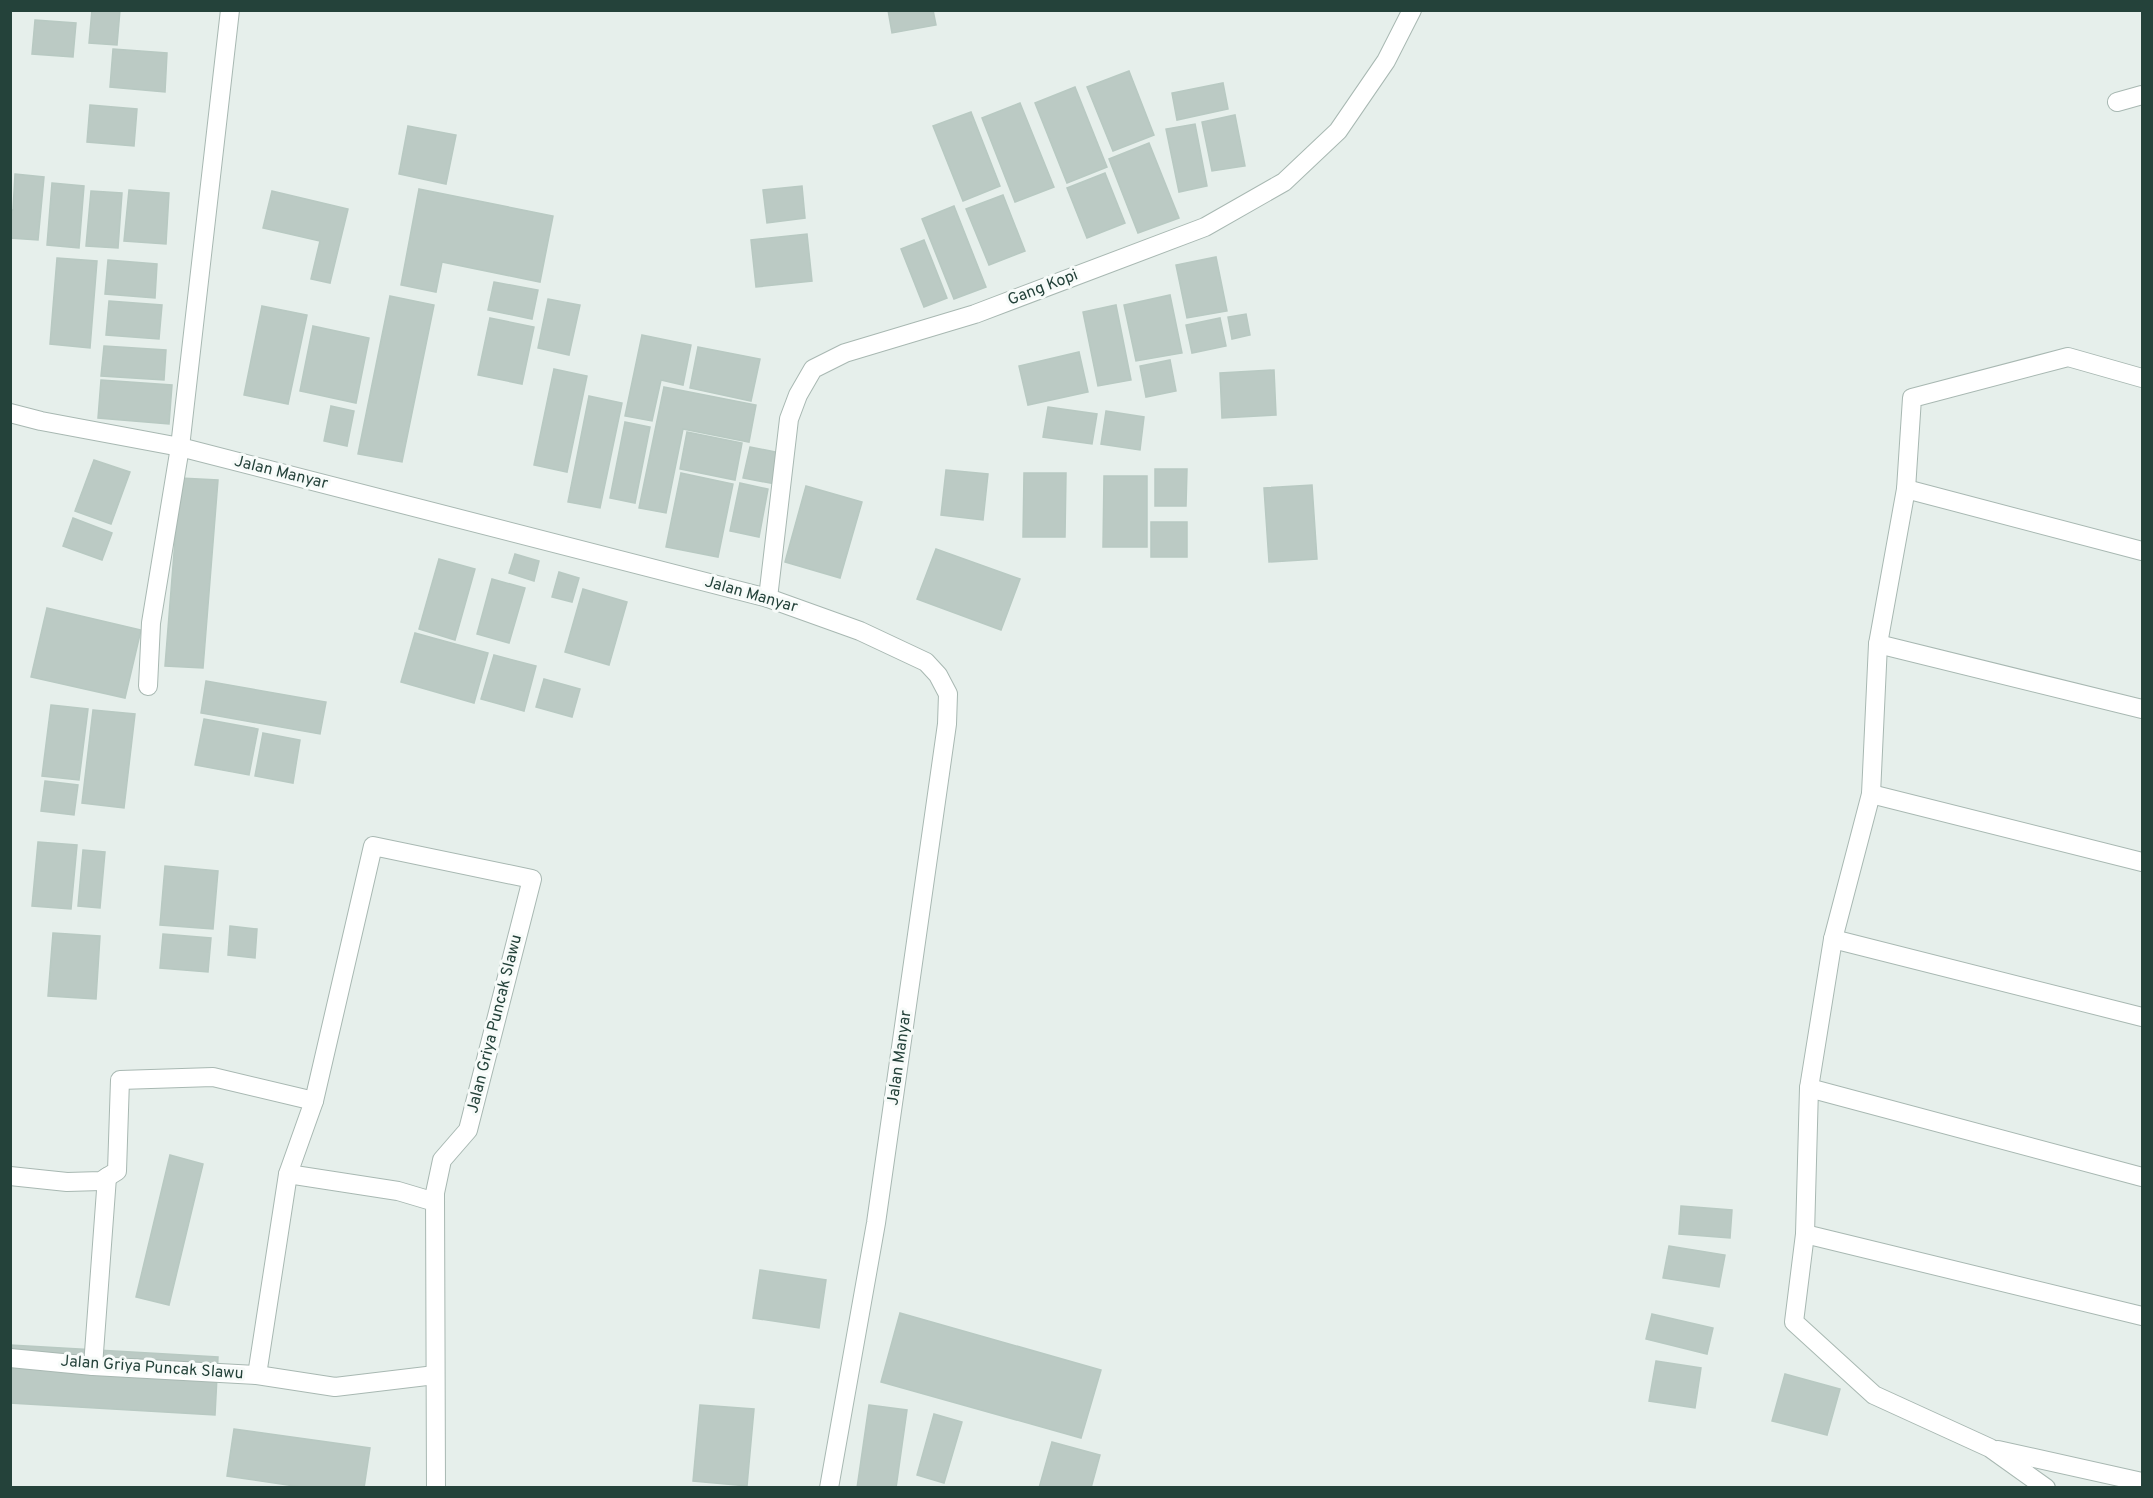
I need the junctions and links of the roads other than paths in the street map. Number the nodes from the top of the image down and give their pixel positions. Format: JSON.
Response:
{"nodes":[{"id":1,"x":230,"y":10,"type":"edge"},
{"id":2,"x":1412,"y":10,"type":"edge"},
{"id":3,"x":2142,"y":95,"type":"edge"},
{"id":4,"x":2116,"y":102,"type":"dead end"},
{"id":5,"x":2142,"y":378,"type":"edge"},
{"id":6,"x":10,"y":412,"type":"edge"},
{"id":7,"x":180,"y":447,"type":"junction"},
{"id":8,"x":1906,"y":489,"type":"junction"},
{"id":9,"x":2142,"y":550,"type":"edge"},
{"id":10,"x":768,"y":598,"type":"junction"},
{"id":11,"x":1878,"y":644,"type":"junction"},
{"id":12,"x":148,"y":687,"type":"dead end"},
{"id":13,"x":2142,"y":710,"type":"edge"},
{"id":14,"x":1871,"y":794,"type":"junction"},
{"id":15,"x":2142,"y":861,"type":"edge"},
{"id":16,"x":1833,"y":939,"type":"junction"},
{"id":17,"x":2142,"y":1017,"type":"edge"},
{"id":18,"x":1809,"y":1088,"type":"junction"},
{"id":19,"x":314,"y":1101,"type":"junction"},
{"id":20,"x":288,"y":1174,"type":"junction"},
{"id":21,"x":10,"y":1176,"type":"edge"},
{"id":22,"x":107,"y":1177,"type":"junction"},
{"id":23,"x":2142,"y":1177,"type":"edge"},
{"id":24,"x":435,"y":1202,"type":"junction"},
{"id":25,"x":1805,"y":1233,"type":"junction"},
{"id":26,"x":2142,"y":1316,"type":"edge"},
{"id":27,"x":10,"y":1358,"type":"edge"},
{"id":28,"x":93,"y":1365,"type":"junction"},
{"id":29,"x":257,"y":1375,"type":"junction"},
{"id":30,"x":435,"y":1375,"type":"junction"},
{"id":31,"x":1990,"y":1448,"type":"junction"},
{"id":32,"x":2142,"y":1482,"type":"edge"},
{"id":33,"x":436,"y":1488,"type":"edge"},
{"id":34,"x":829,"y":1488,"type":"edge"},
{"id":35,"x":2046,"y":1488,"type":"edge"}],
"edges":[{"from":1,"to":7,"type":"street"},
{"from":2,"to":10,"type":"street","name":"Gang Kopi"},
{"from":3,"to":4,"type":"street"},
{"from":5,"to":8,"type":"street"},
{"from":6,"to":7,"type":"street","name":"Jalan Manyar"},
{"from":7,"to":10,"type":"street","name":"Jalan Manyar"},
{"from":7,"to":12,"type":"street"},
{"from":8,"to":9,"type":"street"},
{"from":8,"to":11,"type":"street"},
{"from":10,"to":34,"type":"street","name":"Jalan Manyar"},
{"from":11,"to":13,"type":"street"},
{"from":11,"to":14,"type":"street"},
{"from":14,"to":15,"type":"street"},
{"from":14,"to":16,"type":"street"},
{"from":16,"to":17,"type":"street"},
{"from":16,"to":18,"type":"street"},
{"from":18,"to":23,"type":"street"},
{"from":18,"to":25,"type":"street"},
{"from":19,"to":20,"type":"street"},
{"from":19,"to":22,"type":"street"},
{"from":19,"to":24,"type":"street","name":"Jalan Griya Puncak Slawu"},
{"from":20,"to":24,"type":"street"},
{"from":20,"to":29,"type":"street"},
{"from":21,"to":22,"type":"street"},
{"from":22,"to":28,"type":"street"},
{"from":24,"to":30,"type":"street","name":"Jalan Griya Puncak Slawu"},
{"from":25,"to":26,"type":"street"},
{"from":25,"to":31,"type":"street"},
{"from":27,"to":28,"type":"street","name":"Jalan Griya Puncak Slawu"},
{"from":28,"to":29,"type":"street","name":"Jalan Griya Puncak Slawu"},
{"from":29,"to":30,"type":"street","name":"Jalan Griya Puncak Slawu"},
{"from":30,"to":33,"type":"street","name":"Jalan Griya Puncak Slawu"},
{"from":31,"to":32,"type":"street"},
{"from":31,"to":35,"type":"street"}]}
